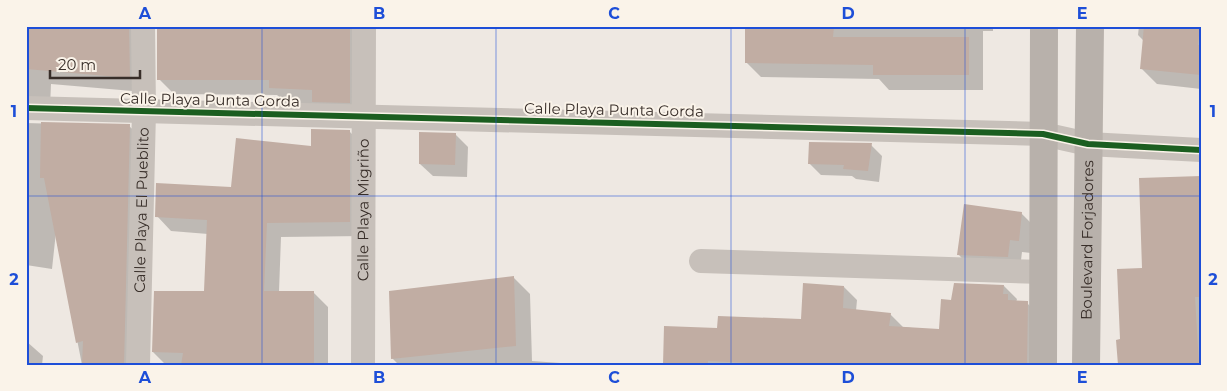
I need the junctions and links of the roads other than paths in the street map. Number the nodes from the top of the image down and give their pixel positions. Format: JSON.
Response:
{"nodes":[{"id":1,"x":143,"y":26,"type":"edge"},
{"id":2,"x":364,"y":26,"type":"edge"},
{"id":3,"x":1044,"y":26,"type":"edge"},
{"id":4,"x":1090,"y":26,"type":"edge"},
{"id":5,"x":26,"y":108,"type":"edge"},
{"id":6,"x":144,"y":111,"type":"junction"},
{"id":7,"x":363,"y":116,"type":"junction"},
{"id":8,"x":1043,"y":134,"type":"junction"},
{"id":9,"x":1088,"y":144,"type":"junction"},
{"id":10,"x":1201,"y":150,"type":"edge"},
{"id":11,"x":701,"y":260,"type":"dead end"},
{"id":12,"x":1043,"y":272,"type":"junction"},
{"id":13,"x":138,"y":365,"type":"edge"},
{"id":14,"x":363,"y":365,"type":"edge"},
{"id":15,"x":1043,"y":365,"type":"edge"},
{"id":16,"x":1086,"y":365,"type":"edge"}],
"edges":[{"from":1,"to":6,"type":"street","name":"Calle Playa El Pueblito"},
{"from":2,"to":7,"type":"street","name":"Calle Playa Migriño"},
{"from":3,"to":8,"type":"main road"},
{"from":4,"to":9,"type":"main road","name":"Boulevard Forjadores"},
{"from":5,"to":6,"type":"street","name":"Calle Playa Punta Gorda"},
{"from":6,"to":7,"type":"street","name":"Calle Playa Punta Gorda"},
{"from":6,"to":13,"type":"street","name":"Calle Playa El Pueblito"},
{"from":7,"to":8,"type":"street","name":"Calle Playa Punta Gorda"},
{"from":7,"to":14,"type":"street","name":"Calle Playa Migriño"},
{"from":8,"to":9,"type":"street","name":"Calle Playa Punta Gorda"},
{"from":8,"to":12,"type":"main road"},
{"from":9,"to":10,"type":"street","name":"Calle Playa Punta Gorda"},
{"from":9,"to":16,"type":"main road","name":"Boulevard Forjadores"},
{"from":11,"to":12,"type":"street"},
{"from":12,"to":15,"type":"main road"}]}
